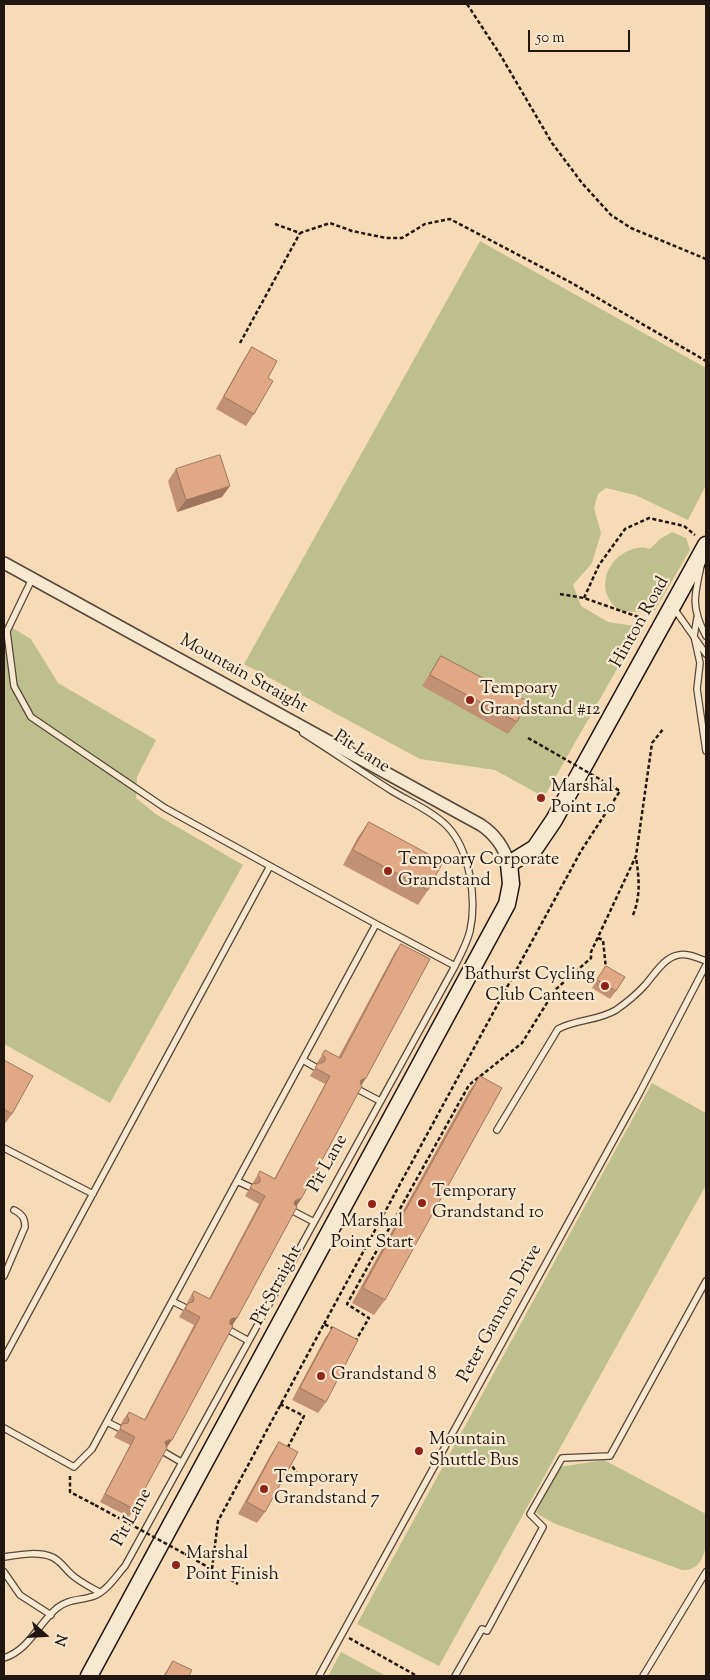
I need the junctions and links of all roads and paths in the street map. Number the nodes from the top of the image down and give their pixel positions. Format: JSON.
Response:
{"nodes":[{"id":1,"x":467,"y":4,"type":"edge"},
{"id":2,"x":275,"y":224,"type":"dead end"},
{"id":3,"x":300,"y":233,"type":"junction"},
{"id":4,"x":706,"y":259,"type":"edge"},
{"id":5,"x":240,"y":342,"type":"dead end"},
{"id":6,"x":706,"y":361,"type":"edge"},
{"id":7,"x":704,"y":543,"type":"edge"},
{"id":8,"x":4,"y":563,"type":"edge"},
{"id":9,"x":32,"y":579,"type":"junction"},
{"id":10,"x":560,"y":594,"type":"dead end"},
{"id":11,"x":584,"y":598,"type":"junction"},
{"id":12,"x":673,"y":606,"type":"junction"},
{"id":13,"x":697,"y":618,"type":"junction"},
{"id":14,"x":664,"y":624,"type":"junction"},
{"id":15,"x":5,"y":634,"type":"edge"},
{"id":16,"x":694,"y":636,"type":"junction"},
{"id":17,"x":706,"y":636,"type":"edge"},
{"id":18,"x":706,"y":654,"type":"edge"},
{"id":19,"x":258,"y":704,"type":"junction"},
{"id":20,"x":664,"y":728,"type":"dead end"},
{"id":21,"x":528,"y":738,"type":"dead end"},
{"id":22,"x":706,"y":751,"type":"edge"},
{"id":23,"x":636,"y":856,"type":"junction"},
{"id":24,"x":509,"y":864,"type":"junction"},
{"id":25,"x":270,"y":866,"type":"junction"},
{"id":26,"x":633,"y":914,"type":"dead end"},
{"id":27,"x":376,"y":924,"type":"junction"},
{"id":28,"x":598,"y":937,"type":"junction"},
{"id":29,"x":706,"y":961,"type":"edge"},
{"id":30,"x":706,"y":965,"type":"edge"},
{"id":31,"x":455,"y":966,"type":"junction"},
{"id":32,"x":606,"y":970,"type":"edge"},
{"id":33,"x":302,"y":1060,"type":"junction"},
{"id":34,"x":315,"y":1067,"type":"edge"},
{"id":35,"x":359,"y":1090,"type":"edge"},
{"id":36,"x":380,"y":1101,"type":"junction"},
{"id":37,"x":496,"y":1130,"type":"dead end"},
{"id":38,"x":4,"y":1148,"type":"edge"},
{"id":39,"x":237,"y":1180,"type":"junction"},
{"id":40,"x":250,"y":1187,"type":"edge"},
{"id":41,"x":93,"y":1194,"type":"junction"},
{"id":42,"x":14,"y":1210,"type":"dead end"},
{"id":43,"x":293,"y":1211,"type":"edge"},
{"id":44,"x":314,"y":1222,"type":"junction"},
{"id":45,"x":4,"y":1276,"type":"edge"},
{"id":46,"x":706,"y":1281,"type":"edge"},
{"id":47,"x":172,"y":1301,"type":"junction"},
{"id":48,"x":184,"y":1307,"type":"edge"},
{"id":49,"x":324,"y":1324,"type":"junction"},
{"id":50,"x":229,"y":1330,"type":"edge"},
{"id":51,"x":340,"y":1332,"type":"edge"},
{"id":52,"x":348,"y":1336,"type":"edge"},
{"id":53,"x":248,"y":1340,"type":"junction"},
{"id":54,"x":4,"y":1358,"type":"edge"},
{"id":55,"x":280,"y":1404,"type":"junction"},
{"id":56,"x":106,"y":1422,"type":"junction"},
{"id":57,"x":4,"y":1428,"type":"edge"},
{"id":58,"x":119,"y":1428,"type":"edge"},
{"id":59,"x":286,"y":1449,"type":"edge"},
{"id":60,"x":164,"y":1452,"type":"edge"},
{"id":61,"x":282,"y":1457,"type":"edge"},
{"id":62,"x":182,"y":1462,"type":"junction"},
{"id":63,"x":74,"y":1467,"type":"junction"},
{"id":64,"x":298,"y":1475,"type":"dead end"},
{"id":65,"x":4,"y":1557,"type":"edge"},
{"id":66,"x":212,"y":1569,"type":"junction"},
{"id":67,"x":4,"y":1572,"type":"edge"},
{"id":68,"x":706,"y":1572,"type":"edge"},
{"id":69,"x":238,"y":1584,"type":"dead end"},
{"id":70,"x":99,"y":1592,"type":"junction"},
{"id":71,"x":51,"y":1614,"type":"junction"},
{"id":72,"x":343,"y":1635,"type":"junction"},
{"id":73,"x":4,"y":1658,"type":"edge"},
{"id":74,"x":89,"y":1676,"type":"edge"},
{"id":75,"x":319,"y":1676,"type":"edge"},
{"id":76,"x":417,"y":1676,"type":"edge"},
{"id":77,"x":455,"y":1676,"type":"edge"},
{"id":78,"x":643,"y":1676,"type":"edge"}],
"edges":[{"from":1,"to":4,"type":"path"},
{"from":2,"to":3,"type":"path"},
{"from":3,"to":5,"type":"path"},
{"from":3,"to":6,"type":"path"},
{"from":7,"to":11,"type":"path"},
{"from":7,"to":12,"type":"street","name":"Hinton Road"},
{"from":7,"to":13,"type":"lane"},
{"from":8,"to":9,"type":"street","name":"Mountain Straight"},
{"from":9,"to":15,"type":"lane"},
{"from":9,"to":19,"type":"street","name":"Mountain Straight"},
{"from":10,"to":11,"type":"path"},
{"from":11,"to":14,"type":"path"},
{"from":12,"to":14,"type":"street","name":"Hinton Road"},
{"from":12,"to":16,"type":"lane"},
{"from":13,"to":16,"type":"lane"},
{"from":13,"to":17,"type":"lane"},
{"from":14,"to":24,"type":"street","name":"Hinton Road"},
{"from":15,"to":25,"type":"lane"},
{"from":16,"to":18,"type":"lane"},
{"from":16,"to":22,"type":"lane"},
{"from":19,"to":24,"type":"street","name":"Mountain Straight"},
{"from":19,"to":31,"type":"lane","name":"Pit Lane"},
{"from":20,"to":23,"type":"path"},
{"from":21,"to":49,"type":"path","bridge":true},
{"from":23,"to":26,"type":"path"},
{"from":23,"to":28,"type":"path"},
{"from":24,"to":74,"type":"street","name":"Pit Straight"},
{"from":25,"to":27,"type":"lane"},
{"from":25,"to":41,"type":"lane"},
{"from":27,"to":31,"type":"lane"},
{"from":27,"to":33,"type":"lane"},
{"from":28,"to":32,"type":"path"},
{"from":28,"to":52,"type":"path"},
{"from":29,"to":37,"type":"lane"},
{"from":30,"to":72,"type":"lane","name":"Peter Gannon Drive"},
{"from":31,"to":36,"type":"lane","name":"Pit Lane"},
{"from":33,"to":34,"type":"lane"},
{"from":33,"to":39,"type":"lane"},
{"from":35,"to":36,"type":"lane"},
{"from":36,"to":44,"type":"lane","name":"Pit Lane"},
{"from":38,"to":41,"type":"lane"},
{"from":39,"to":40,"type":"lane"},
{"from":39,"to":47,"type":"lane"},
{"from":41,"to":54,"type":"lane"},
{"from":42,"to":45,"type":"lane"},
{"from":43,"to":44,"type":"lane"},
{"from":44,"to":53,"type":"lane","name":"Pit Lane"},
{"from":46,"to":77,"type":"lane"},
{"from":47,"to":48,"type":"lane"},
{"from":47,"to":56,"type":"lane"},
{"from":49,"to":51,"type":"path"},
{"from":49,"to":55,"type":"path"},
{"from":50,"to":53,"type":"lane"},
{"from":53,"to":62,"type":"lane","name":"Pit Lane"},
{"from":55,"to":59,"type":"path"},
{"from":55,"to":66,"type":"path"},
{"from":56,"to":58,"type":"lane"},
{"from":56,"to":63,"type":"lane"},
{"from":57,"to":63,"type":"lane"},
{"from":60,"to":62,"type":"lane"},
{"from":61,"to":64,"type":"path"},
{"from":62,"to":70,"type":"lane","name":"Pit Lane"},
{"from":63,"to":66,"type":"path","bridge":true},
{"from":65,"to":70,"type":"lane"},
{"from":66,"to":69,"type":"path"},
{"from":67,"to":71,"type":"lane"},
{"from":68,"to":78,"type":"lane"},
{"from":70,"to":71,"type":"lane","name":"Pit Lane"},
{"from":71,"to":73,"type":"lane","name":"Pit Lane"},
{"from":72,"to":75,"type":"lane","name":"Peter Gannon Drive"},
{"from":72,"to":76,"type":"path"}]}
